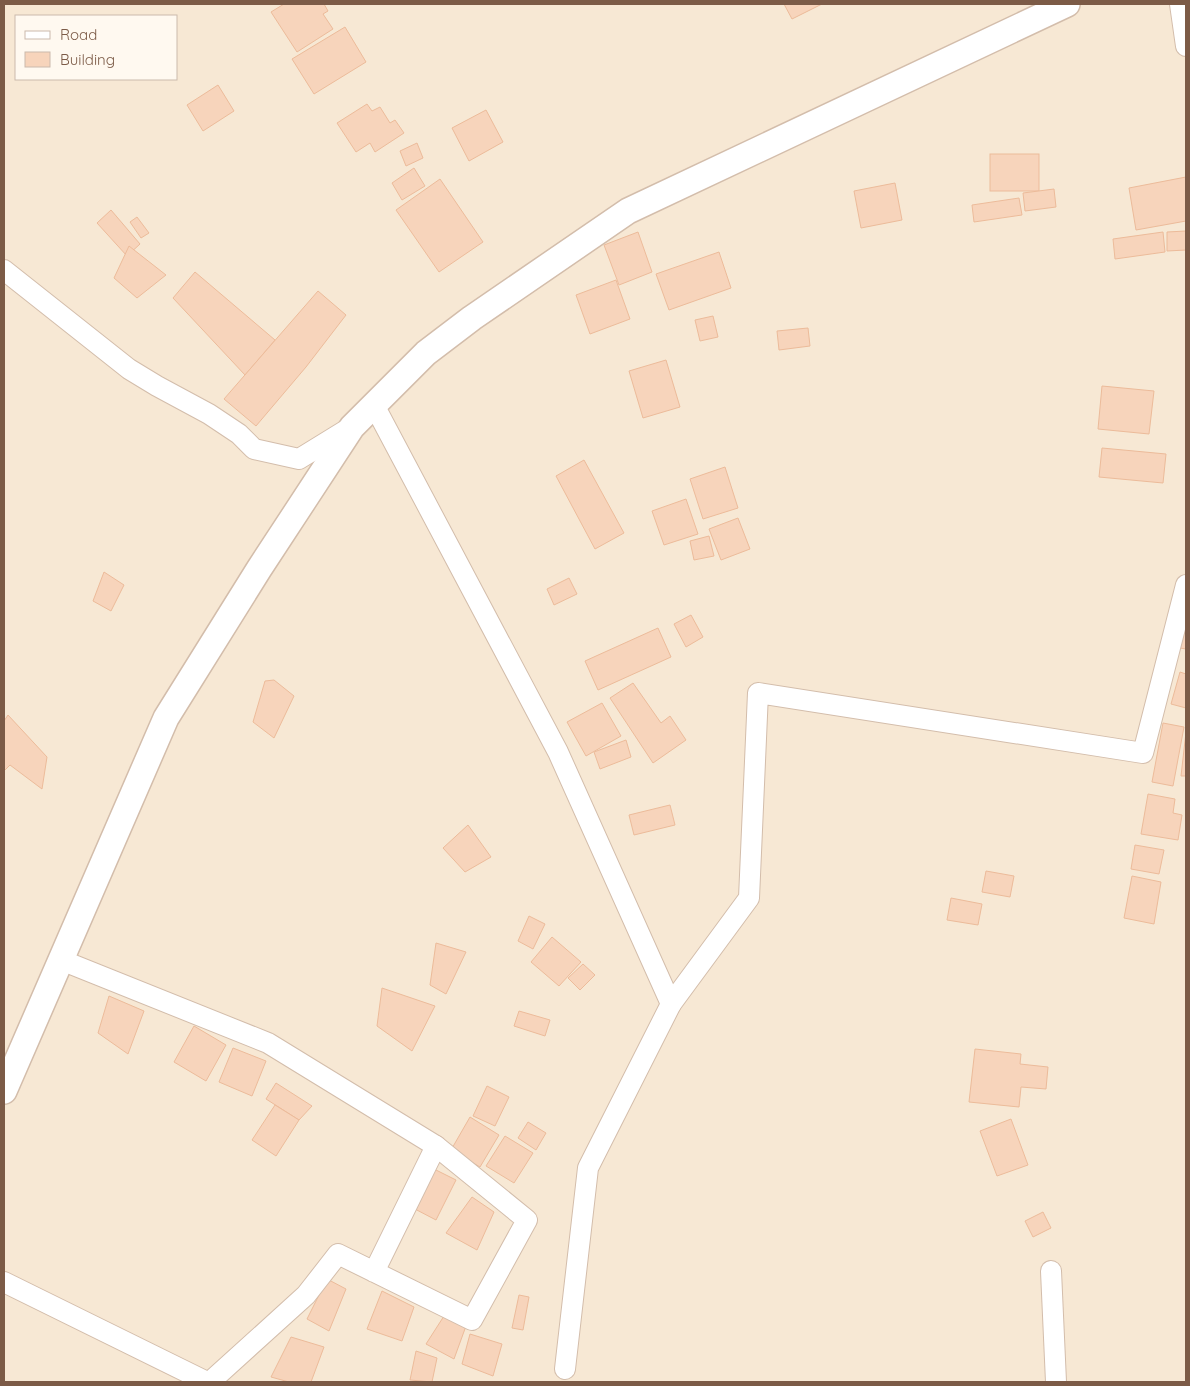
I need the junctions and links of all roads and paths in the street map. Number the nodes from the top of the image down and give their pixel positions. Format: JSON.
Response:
{"nodes":[{"id":1,"x":1067,"y":4,"type":"edge"},
{"id":2,"x":1180,"y":4,"type":"edge"},
{"id":3,"x":1186,"y":46,"type":"edge"},
{"id":4,"x":4,"y":270,"type":"edge"},
{"id":5,"x":374,"y":405,"type":"junction"},
{"id":6,"x":352,"y":427,"type":"junction"},
{"id":7,"x":1186,"y":585,"type":"edge"},
{"id":8,"x":61,"y":960,"type":"junction"},
{"id":9,"x":671,"y":1004,"type":"junction"},
{"id":10,"x":4,"y":1091,"type":"edge"},
{"id":11,"x":436,"y":1146,"type":"junction"},
{"id":12,"x":1051,"y":1271,"type":"dead end"},
{"id":13,"x":374,"y":1272,"type":"junction"},
{"id":14,"x":4,"y":1282,"type":"edge"},
{"id":15,"x":565,"y":1369,"type":"dead end"},
{"id":16,"x":209,"y":1382,"type":"edge"},
{"id":17,"x":1056,"y":1382,"type":"edge"}],
"edges":[{"from":1,"to":5,"type":"street"},
{"from":2,"to":3,"type":"street"},
{"from":4,"to":6,"type":"street"},
{"from":5,"to":6,"type":"street"},
{"from":5,"to":9,"type":"street"},
{"from":6,"to":8,"type":"street"},
{"from":7,"to":9,"type":"street"},
{"from":8,"to":10,"type":"street"},
{"from":8,"to":11,"type":"street"},
{"from":9,"to":15,"type":"street"},
{"from":11,"to":13,"type":"street"},
{"from":11,"to":13,"type":"street"},
{"from":12,"to":17,"type":"street"},
{"from":13,"to":16,"type":"street"},
{"from":14,"to":16,"type":"street"}]}
